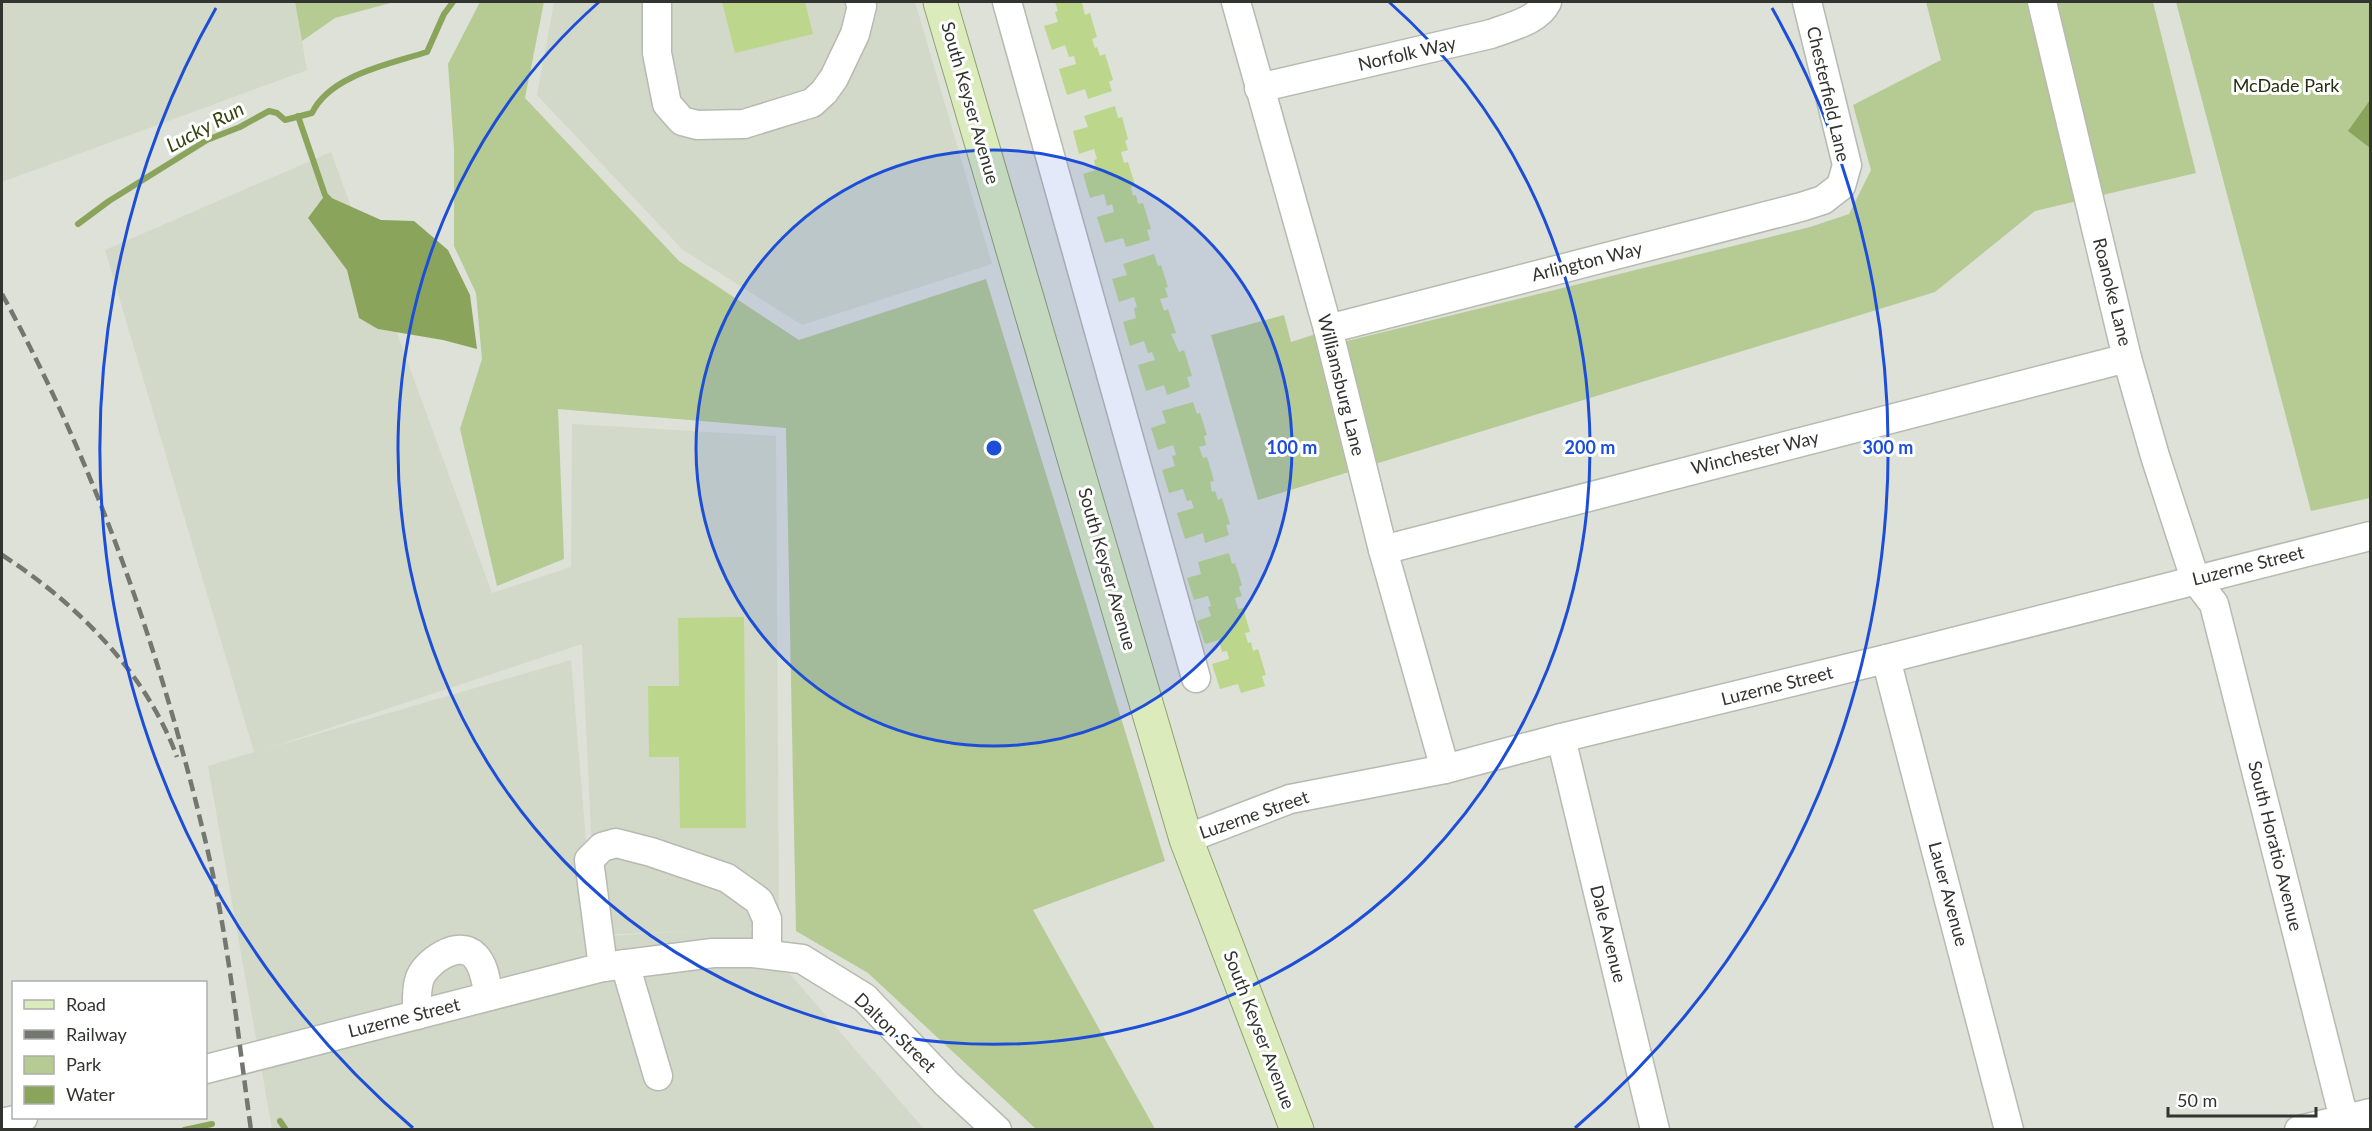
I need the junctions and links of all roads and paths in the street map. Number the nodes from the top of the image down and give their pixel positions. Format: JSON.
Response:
{"nodes":[{"id":1,"x":657,"y":2,"type":"edge"},
{"id":2,"x":861,"y":2,"type":"edge"},
{"id":3,"x":940,"y":2,"type":"edge"},
{"id":4,"x":1007,"y":2,"type":"edge"},
{"id":5,"x":1236,"y":2,"type":"edge"},
{"id":6,"x":1546,"y":2,"type":"edge"},
{"id":7,"x":1807,"y":2,"type":"edge"},
{"id":8,"x":2042,"y":2,"type":"edge"},
{"id":9,"x":1259,"y":88,"type":"junction"},
{"id":10,"x":1841,"y":186,"type":"joint"},
{"id":11,"x":1328,"y":329,"type":"junction"},
{"id":12,"x":2127,"y":358,"type":"junction"},
{"id":13,"x":2370,"y":536,"type":"edge"},
{"id":14,"x":1383,"y":550,"type":"junction"},
{"id":15,"x":2195,"y":579,"type":"junction"},
{"id":16,"x":1886,"y":659,"type":"junction"},
{"id":17,"x":1196,"y":678,"type":"dead end"},
{"id":18,"x":1561,"y":738,"type":"junction"},
{"id":19,"x":1445,"y":769,"type":"junction"},
{"id":20,"x":1186,"y":839,"type":"junction"},
{"id":21,"x":767,"y":954,"type":"junction"},
{"id":22,"x":614,"y":966,"type":"junction"},
{"id":23,"x":489,"y":996,"type":"junction"},
{"id":24,"x":417,"y":1015,"type":"junction"},
{"id":25,"x":207,"y":1069,"type":"edge"},
{"id":26,"x":658,"y":1076,"type":"dead end"},
{"id":27,"x":2357,"y":1116,"type":"edge"},
{"id":28,"x":19,"y":1119,"type":"edge"},
{"id":29,"x":2,"y":1123,"type":"edge"},
{"id":30,"x":997,"y":1130,"type":"edge"},
{"id":31,"x":1297,"y":1130,"type":"edge"},
{"id":32,"x":1655,"y":1130,"type":"edge"},
{"id":33,"x":2009,"y":1130,"type":"edge"},
{"id":34,"x":2299,"y":1130,"type":"edge"}],
"edges":[{"from":1,"to":2,"type":"street"},
{"from":3,"to":20,"type":"main road","name":"South Keyser Avenue"},
{"from":4,"to":17,"type":"street"},
{"from":5,"to":9,"type":"street","name":"Williamsburg Lane"},
{"from":6,"to":9,"type":"street","name":"Norfolk Way"},
{"from":7,"to":10,"type":"street","name":"Chesterfield Lane"},
{"from":8,"to":12,"type":"street","name":"Roanoke Lane"},
{"from":9,"to":11,"type":"street","name":"Williamsburg Lane"},
{"from":10,"to":11,"type":"street","name":"Arlington Way"},
{"from":11,"to":14,"type":"street","name":"Williamsburg Lane"},
{"from":12,"to":14,"type":"street","name":"Winchester Way"},
{"from":12,"to":15,"type":"street","name":"Roanoke Lane"},
{"from":13,"to":15,"type":"street","name":"Luzerne Street"},
{"from":14,"to":19,"type":"street","name":"Williamsburg Lane"},
{"from":15,"to":16,"type":"street","name":"Luzerne Street"},
{"from":15,"to":27,"type":"street","name":"South Horatio Avenue"},
{"from":16,"to":18,"type":"street","name":"Luzerne Street"},
{"from":16,"to":33,"type":"street","name":"Lauer Avenue"},
{"from":18,"to":19,"type":"street","name":"Luzerne Street"},
{"from":18,"to":32,"type":"street","name":"Dale Avenue"},
{"from":19,"to":20,"type":"street","name":"Luzerne Street"},
{"from":20,"to":31,"type":"main road","name":"South Keyser Avenue"},
{"from":21,"to":22,"type":"street","name":"Dalton Street"},
{"from":21,"to":22,"type":"street"},
{"from":21,"to":30,"type":"street","name":"Dalton Street"},
{"from":22,"to":23,"type":"street","name":"Luzerne Street"},
{"from":22,"to":26,"type":"street"},
{"from":23,"to":24,"type":"street","name":"Luzerne Street"},
{"from":23,"to":24,"type":"street"},
{"from":24,"to":25,"type":"street","name":"Luzerne Street"},
{"from":27,"to":34,"type":"street"},
{"from":28,"to":29,"type":"street"}]}
